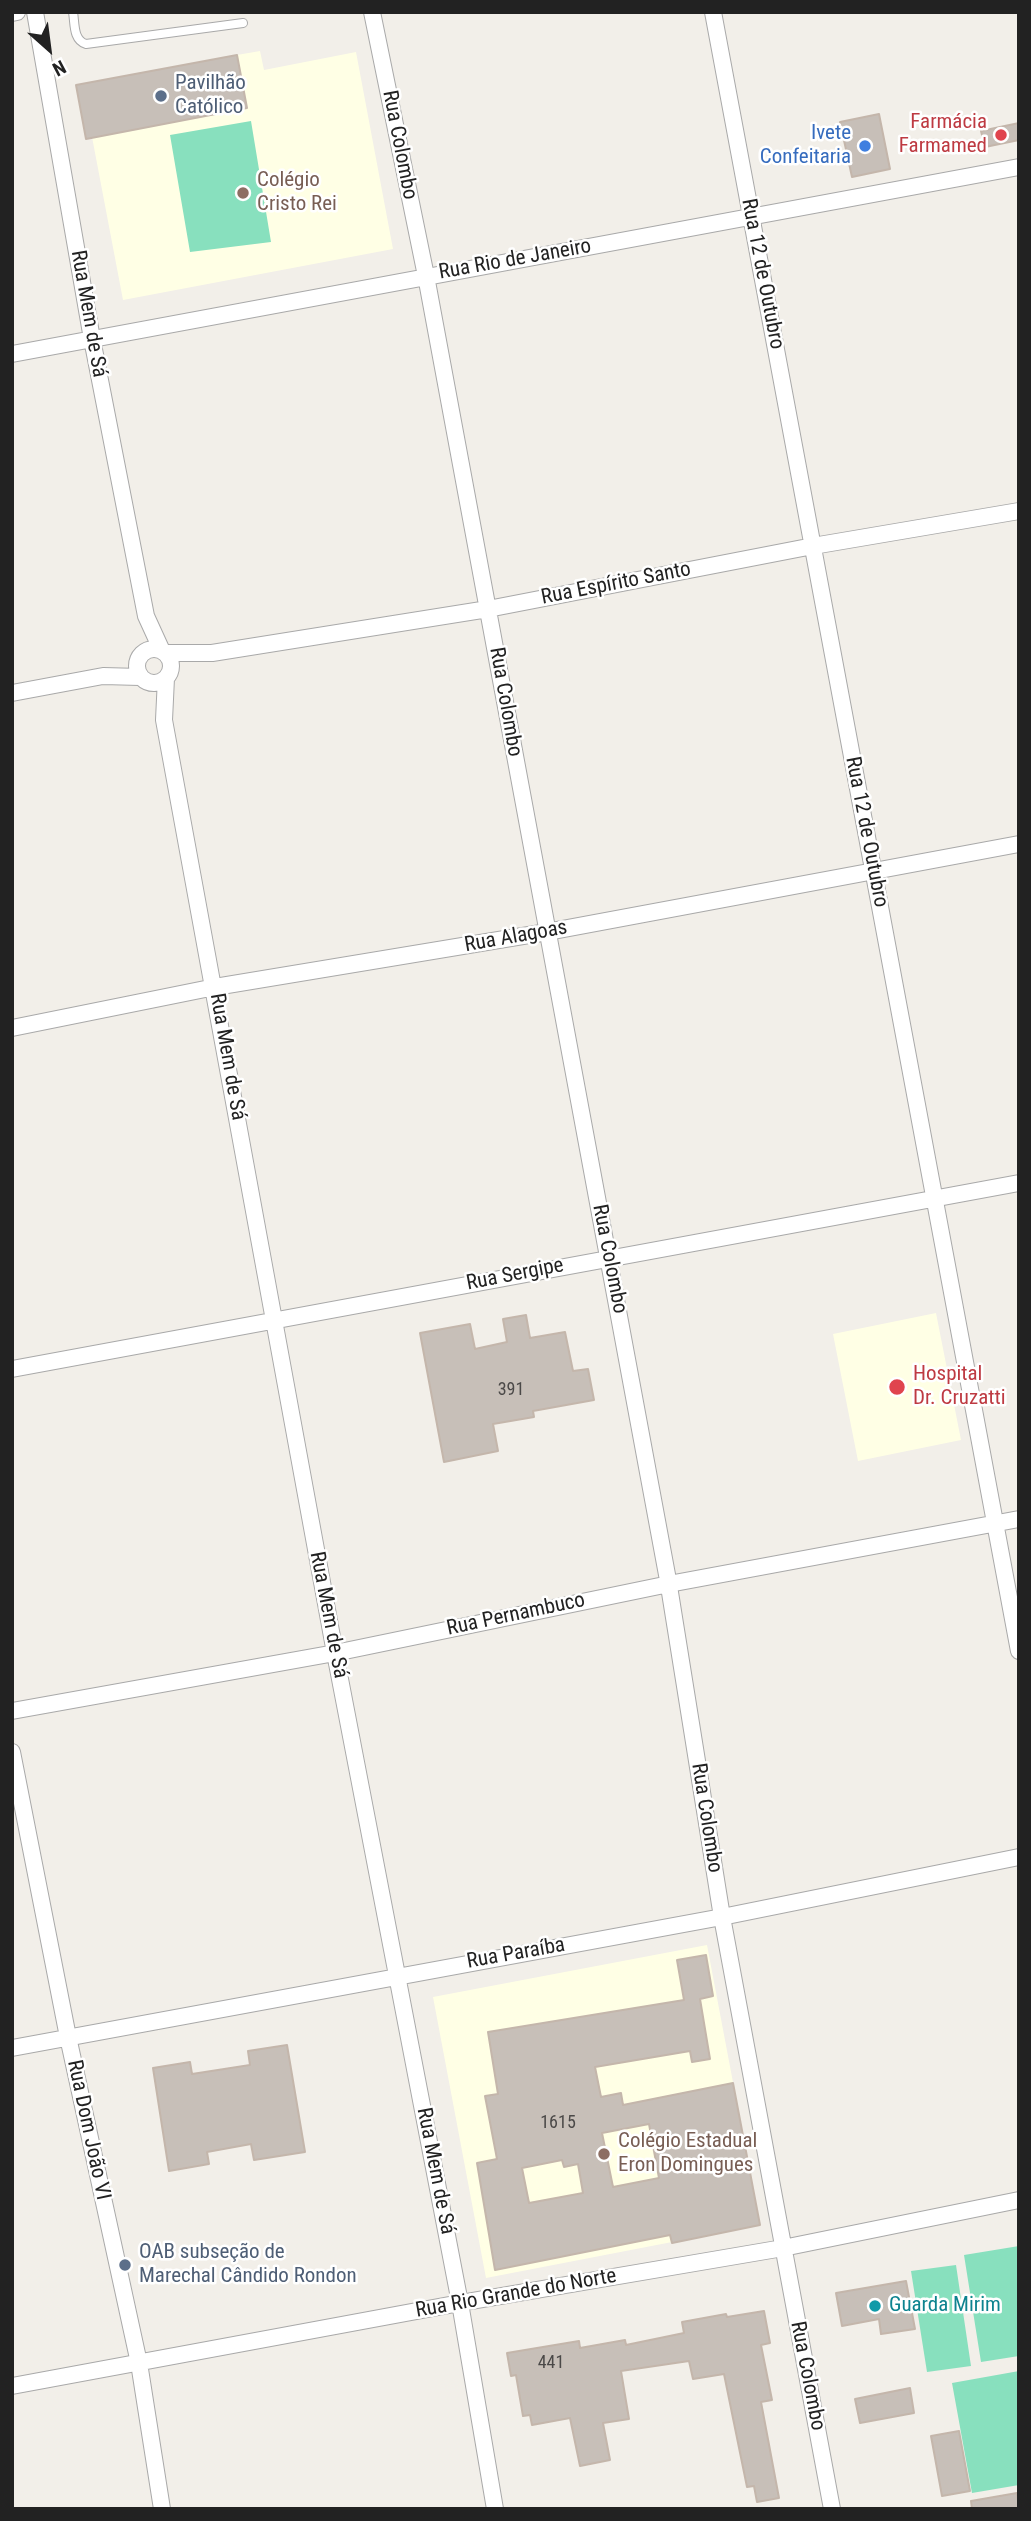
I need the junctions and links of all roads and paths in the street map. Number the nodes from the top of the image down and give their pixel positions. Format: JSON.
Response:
{"nodes":[{"id":1,"x":35,"y":12,"type":"edge"},
{"id":2,"x":72,"y":12,"type":"edge"},
{"id":3,"x":373,"y":12,"type":"edge"},
{"id":4,"x":713,"y":12,"type":"edge"},
{"id":5,"x":243,"y":23,"type":"dead end"},
{"id":6,"x":1019,"y":167,"type":"edge"},
{"id":7,"x":752,"y":216,"type":"junction"},
{"id":8,"x":426,"y":276,"type":"junction"},
{"id":9,"x":92,"y":339,"type":"junction"},
{"id":10,"x":12,"y":354,"type":"edge"},
{"id":11,"x":1019,"y":511,"type":"edge"},
{"id":12,"x":813,"y":546,"type":"junction"},
{"id":13,"x":488,"y":609,"type":"junction"},
{"id":14,"x":146,"y":616,"type":"junction"},
{"id":15,"x":164,"y":652,"type":"junction"},
{"id":16,"x":212,"y":653,"type":"junction"},
{"id":17,"x":139,"y":657,"type":"junction"},
{"id":18,"x":168,"y":675,"type":"junction"},
{"id":19,"x":103,"y":676,"type":"junction"},
{"id":20,"x":143,"y":680,"type":"junction"},
{"id":21,"x":12,"y":692,"type":"edge"},
{"id":22,"x":164,"y":720,"type":"junction"},
{"id":23,"x":1019,"y":844,"type":"edge"},
{"id":24,"x":873,"y":870,"type":"junction"},
{"id":25,"x":547,"y":932,"type":"junction"},
{"id":26,"x":215,"y":987,"type":"junction"},
{"id":27,"x":12,"y":1028,"type":"edge"},
{"id":28,"x":1019,"y":1183,"type":"edge"},
{"id":29,"x":934,"y":1198,"type":"junction"},
{"id":30,"x":608,"y":1257,"type":"junction"},
{"id":31,"x":274,"y":1321,"type":"junction"},
{"id":32,"x":12,"y":1369,"type":"edge"},
{"id":33,"x":1019,"y":1518,"type":"edge"},
{"id":34,"x":995,"y":1523,"type":"junction"},
{"id":35,"x":669,"y":1584,"type":"junction"},
{"id":36,"x":1019,"y":1651,"type":"edge"},
{"id":37,"x":335,"y":1653,"type":"junction"},
{"id":38,"x":12,"y":1711,"type":"edge"},
{"id":39,"x":12,"y":1752,"type":"edge"},
{"id":40,"x":1019,"y":1857,"type":"edge"},
{"id":41,"x":722,"y":1917,"type":"junction"},
{"id":42,"x":398,"y":1975,"type":"junction"},
{"id":43,"x":68,"y":2037,"type":"junction"},
{"id":44,"x":12,"y":2048,"type":"edge"},
{"id":45,"x":1019,"y":2200,"type":"edge"},
{"id":46,"x":783,"y":2248,"type":"junction"},
{"id":47,"x":460,"y":2303,"type":"junction"},
{"id":48,"x":139,"y":2363,"type":"junction"},
{"id":49,"x":12,"y":2386,"type":"edge"},
{"id":50,"x":162,"y":2509,"type":"edge"},
{"id":51,"x":495,"y":2509,"type":"edge"},
{"id":52,"x":832,"y":2509,"type":"edge"}],
"edges":[{"from":1,"to":9,"type":"street","name":"Rua Mem de Sá"},
{"from":2,"to":5,"type":"lane"},
{"from":3,"to":8,"type":"street","name":"Rua Colombo"},
{"from":4,"to":7,"type":"street","name":"Rua 12 de Outubro"},
{"from":6,"to":7,"type":"street","name":"Rua Rio de Janeiro"},
{"from":7,"to":8,"type":"street","name":"Rua Rio de Janeiro"},
{"from":7,"to":12,"type":"street","name":"Rua 12 de Outubro"},
{"from":8,"to":9,"type":"street","name":"Rua Rio de Janeiro"},
{"from":8,"to":13,"type":"street","name":"Rua Colombo"},
{"from":9,"to":10,"type":"street","name":"Rua Rio de Janeiro"},
{"from":9,"to":14,"type":"street","name":"Rua Mem de Sá"},
{"from":11,"to":12,"type":"street","name":"Rua Espírito Santo"},
{"from":12,"to":13,"type":"street","name":"Rua Espírito Santo"},
{"from":12,"to":24,"type":"street","name":"Rua 12 de Outubro"},
{"from":13,"to":16,"type":"street","name":"Rua Espírito Santo"},
{"from":13,"to":25,"type":"street","name":"Rua Colombo"},
{"from":14,"to":15,"type":"street","name":"Rua Mem de Sá"},
{"from":14,"to":17,"type":"street","name":"Rua Mem de Sá"},
{"from":15,"to":16,"type":"street","name":"Rua Espírito Santo"},
{"from":15,"to":17,"type":"street"},
{"from":15,"to":18,"type":"street"},
{"from":16,"to":18,"type":"street","name":"Rua Espírito Santo"},
{"from":17,"to":19,"type":"street"},
{"from":17,"to":20,"type":"street"},
{"from":18,"to":20,"type":"street"},
{"from":18,"to":22,"type":"street","name":"Rua Mem de Sá"},
{"from":19,"to":20,"type":"street"},
{"from":19,"to":21,"type":"street"},
{"from":20,"to":22,"type":"street","name":"Rua Mem de Sá"},
{"from":22,"to":26,"type":"street","name":"Rua Mem de Sá"},
{"from":23,"to":24,"type":"street","name":"Rua Alagoas"},
{"from":24,"to":25,"type":"street","name":"Rua Alagoas"},
{"from":24,"to":29,"type":"street","name":"Rua 12 de Outubro"},
{"from":25,"to":26,"type":"street","name":"Rua Alagoas"},
{"from":25,"to":30,"type":"street","name":"Rua Colombo"},
{"from":26,"to":27,"type":"street","name":"Rua Alagoas"},
{"from":26,"to":31,"type":"street","name":"Rua Mem de Sá"},
{"from":28,"to":29,"type":"street","name":"Rua Sergipe"},
{"from":29,"to":30,"type":"street","name":"Rua Sergipe"},
{"from":29,"to":34,"type":"street","name":"Rua 12 de Outubro"},
{"from":30,"to":31,"type":"street","name":"Rua Sergipe"},
{"from":30,"to":35,"type":"street","name":"Rua Colombo"},
{"from":31,"to":32,"type":"street","name":"Rua Sergipe"},
{"from":31,"to":37,"type":"street","name":"Rua Mem de Sá"},
{"from":33,"to":34,"type":"street","name":"Rua Pernambuco"},
{"from":34,"to":35,"type":"street","name":"Rua Pernambuco"},
{"from":34,"to":36,"type":"street","name":"Rua 12 de Outubro"},
{"from":35,"to":37,"type":"street","name":"Rua Pernambuco"},
{"from":35,"to":41,"type":"street","name":"Rua Colombo"},
{"from":37,"to":38,"type":"street","name":"Rua Pernambuco"},
{"from":37,"to":42,"type":"street","name":"Rua Mem de Sá"},
{"from":39,"to":43,"type":"street","name":"Rua Dom João VI"},
{"from":40,"to":41,"type":"street","name":"Rua Paraíba"},
{"from":41,"to":42,"type":"street","name":"Rua Paraíba"},
{"from":41,"to":46,"type":"street","name":"Rua Colombo"},
{"from":42,"to":43,"type":"street","name":"Rua Paraíba"},
{"from":42,"to":47,"type":"street","name":"Rua Mem de Sá"},
{"from":43,"to":44,"type":"street","name":"Rua Paraíba"},
{"from":43,"to":48,"type":"street","name":"Rua Dom João VI"},
{"from":45,"to":46,"type":"street","name":"Rua Rio Grande do Norte"},
{"from":46,"to":47,"type":"street","name":"Rua Rio Grande do Norte"},
{"from":46,"to":52,"type":"street","name":"Rua Colombo"},
{"from":47,"to":48,"type":"street","name":"Rua Rio Grande do Norte"},
{"from":47,"to":51,"type":"street","name":"Rua Mem de Sá"},
{"from":48,"to":49,"type":"street","name":"Rua Rio Grande do Norte"},
{"from":48,"to":50,"type":"street","name":"Rua Dom João VI"}]}
